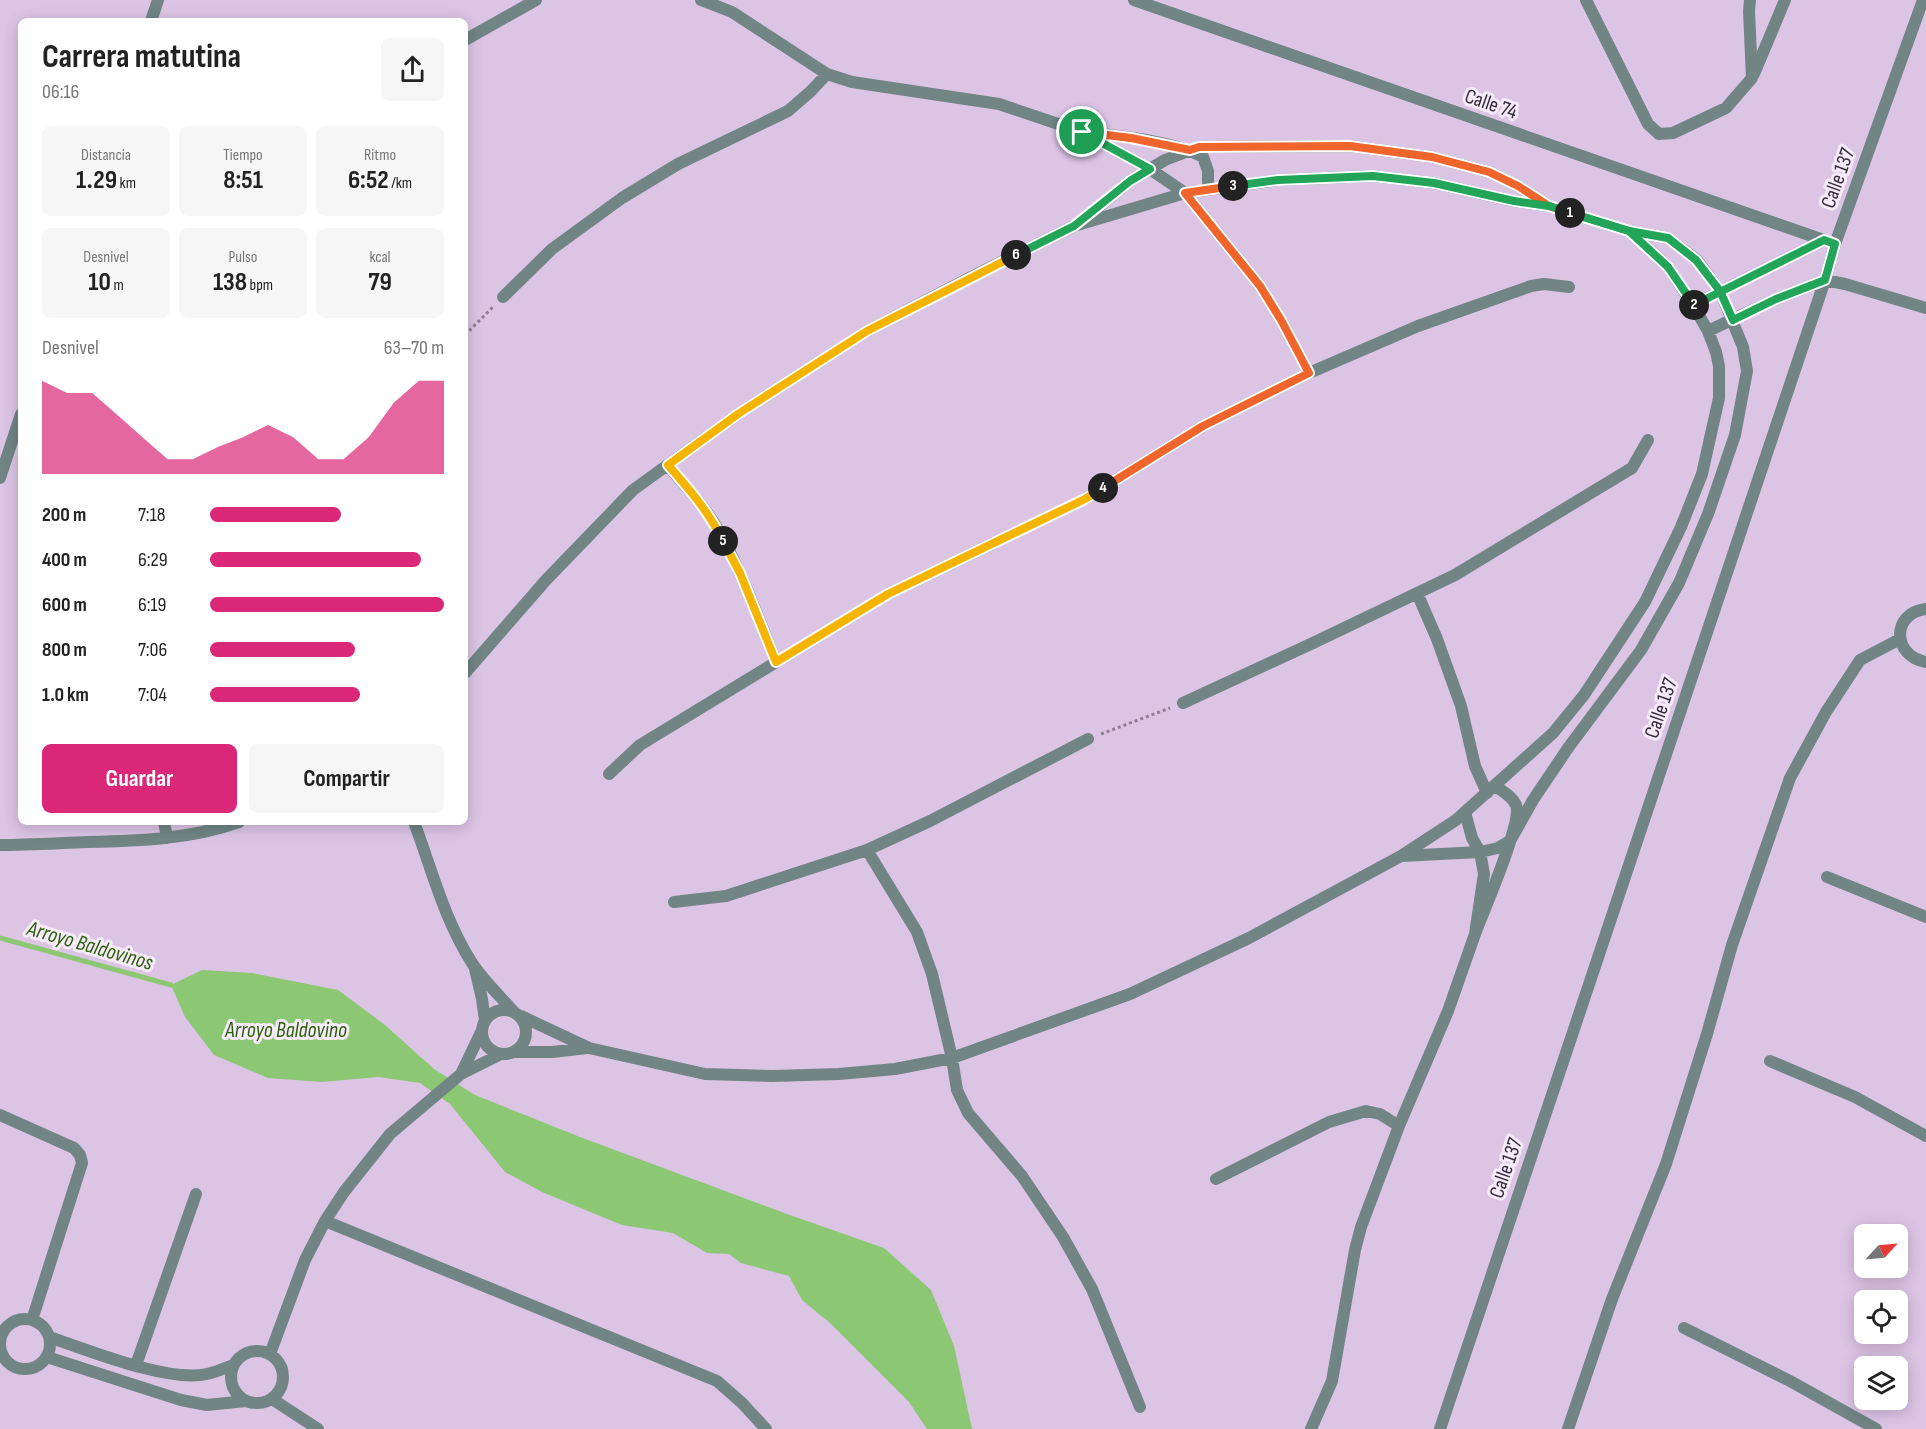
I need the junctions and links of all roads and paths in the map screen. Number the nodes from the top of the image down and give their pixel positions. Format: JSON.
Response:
{"nodes":[{"id":1,"x":158,"y":0,"type":"edge"},
{"id":2,"x":536,"y":0,"type":"edge"},
{"id":3,"x":701,"y":0,"type":"edge"},
{"id":4,"x":1134,"y":0,"type":"edge"},
{"id":5,"x":1586,"y":0,"type":"edge"},
{"id":6,"x":1750,"y":0,"type":"edge"},
{"id":7,"x":1785,"y":0,"type":"edge"},
{"id":8,"x":1923,"y":0,"type":"edge"},
{"id":9,"x":152,"y":18,"type":"edge"},
{"id":10,"x":468,"y":38,"type":"edge"},
{"id":11,"x":827,"y":74,"type":"junction"},
{"id":12,"x":1752,"y":78,"type":"junction"},
{"id":13,"x":1082,"y":132,"type":"junction"},
{"id":14,"x":1190,"y":150,"type":"junction"},
{"id":15,"x":1150,"y":169,"type":"junction"},
{"id":16,"x":1208,"y":190,"type":"junction"},
{"id":17,"x":1185,"y":193,"type":"junction"},
{"id":18,"x":1549,"y":206,"type":"junction"},
{"id":19,"x":1074,"y":226,"type":"junction"},
{"id":20,"x":1629,"y":231,"type":"junction"},
{"id":21,"x":1830,"y":242,"type":"junction"},
{"id":22,"x":1825,"y":280,"type":"junction"},
{"id":23,"x":1569,"y":287,"type":"dead end"},
{"id":24,"x":1720,"y":291,"type":"junction"},
{"id":25,"x":503,"y":297,"type":"joint"},
{"id":26,"x":1693,"y":305,"type":"junction"},
{"id":27,"x":1926,"y":308,"type":"edge"},
{"id":28,"x":1733,"y":320,"type":"junction"},
{"id":29,"x":1708,"y":331,"type":"junction"},
{"id":30,"x":468,"y":332,"type":"edge"},
{"id":31,"x":1309,"y":373,"type":"junction"},
{"id":32,"x":18,"y":423,"type":"edge"},
{"id":33,"x":1648,"y":440,"type":"dead end"},
{"id":34,"x":668,"y":465,"type":"junction"},
{"id":35,"x":0,"y":478,"type":"edge"},
{"id":36,"x":1085,"y":499,"type":"joint"},
{"id":37,"x":994,"y":543,"type":"joint"},
{"id":38,"x":1417,"y":593,"type":"junction"},
{"id":39,"x":1926,"y":609,"type":"edge"},
{"id":40,"x":1900,"y":639,"type":"junction"},
{"id":41,"x":776,"y":662,"type":"junction"},
{"id":42,"x":1926,"y":662,"type":"edge"},
{"id":43,"x":468,"y":672,"type":"edge"},
{"id":44,"x":1183,"y":703,"type":"joint"},
{"id":45,"x":1088,"y":739,"type":"joint"},
{"id":46,"x":609,"y":774,"type":"dead end"},
{"id":47,"x":1491,"y":790,"type":"junction"},
{"id":48,"x":1465,"y":812,"type":"junction"},
{"id":49,"x":165,"y":825,"type":"edge"},
{"id":50,"x":228,"y":825,"type":"edge"},
{"id":51,"x":415,"y":825,"type":"edge"},
{"id":52,"x":424,"y":825,"type":"edge"},
{"id":53,"x":0,"y":838,"type":"edge"},
{"id":54,"x":167,"y":838,"type":"junction"},
{"id":55,"x":1510,"y":842,"type":"junction"},
{"id":56,"x":422,"y":844,"type":"junction"},
{"id":57,"x":0,"y":845,"type":"edge"},
{"id":58,"x":14,"y":845,"type":"junction"},
{"id":59,"x":867,"y":850,"type":"junction"},
{"id":60,"x":1480,"y":852,"type":"junction"},
{"id":61,"x":1401,"y":856,"type":"junction"},
{"id":62,"x":1827,"y":877,"type":"dead end"},
{"id":63,"x":674,"y":902,"type":"dead end"},
{"id":64,"x":1926,"y":917,"type":"edge"},
{"id":65,"x":1475,"y":934,"type":"junction"},
{"id":66,"x":474,"y":965,"type":"junction"},
{"id":67,"x":517,"y":1014,"type":"junction"},
{"id":68,"x":484,"y":1025,"type":"junction"},
{"id":69,"x":589,"y":1048,"type":"junction"},
{"id":70,"x":514,"y":1052,"type":"junction"},
{"id":71,"x":501,"y":1054,"type":"junction"},
{"id":72,"x":952,"y":1058,"type":"junction"},
{"id":73,"x":1770,"y":1061,"type":"dead end"},
{"id":74,"x":461,"y":1074,"type":"junction"},
{"id":75,"x":0,"y":1115,"type":"edge"},
{"id":76,"x":1399,"y":1126,"type":"junction"},
{"id":77,"x":1926,"y":1136,"type":"edge"},
{"id":78,"x":1216,"y":1179,"type":"dead end"},
{"id":79,"x":196,"y":1194,"type":"dead end"},
{"id":80,"x":325,"y":1221,"type":"junction"},
{"id":81,"x":32,"y":1320,"type":"junction"},
{"id":82,"x":1684,"y":1328,"type":"dead end"},
{"id":83,"x":1,"y":1332,"type":"edge"},
{"id":84,"x":49,"y":1337,"type":"junction"},
{"id":85,"x":270,"y":1354,"type":"junction"},
{"id":86,"x":47,"y":1357,"type":"junction"},
{"id":87,"x":136,"y":1365,"type":"junction"},
{"id":88,"x":233,"y":1365,"type":"junction"},
{"id":89,"x":272,"y":1399,"type":"junction"},
{"id":90,"x":246,"y":1401,"type":"junction"},
{"id":91,"x":1140,"y":1407,"type":"dead end"},
{"id":92,"x":318,"y":1429,"type":"edge"},
{"id":93,"x":766,"y":1429,"type":"edge"},
{"id":94,"x":1311,"y":1429,"type":"edge"},
{"id":95,"x":1440,"y":1429,"type":"edge"},
{"id":96,"x":1568,"y":1429,"type":"edge"},
{"id":97,"x":1876,"y":1429,"type":"edge"}],
"edges":[{"from":1,"to":9,"type":"street"},
{"from":2,"to":10,"type":"street"},
{"from":3,"to":11,"type":"street"},
{"from":4,"to":21,"type":"street","name":"Calle 74"},
{"from":5,"to":12,"type":"street"},
{"from":6,"to":12,"type":"street"},
{"from":7,"to":12,"type":"street"},
{"from":8,"to":21,"type":"street","name":"Calle 137"},
{"from":11,"to":13,"type":"street"},
{"from":11,"to":25,"type":"street"},
{"from":13,"to":14,"type":"street"},
{"from":13,"to":15,"type":"street"},
{"from":14,"to":15,"type":"street"},
{"from":14,"to":16,"type":"street"},
{"from":14,"to":18,"type":"street"},
{"from":15,"to":17,"type":"street"},
{"from":15,"to":19,"type":"street"},
{"from":16,"to":17,"type":"street"},
{"from":16,"to":18,"type":"street"},
{"from":17,"to":19,"type":"street"},
{"from":17,"to":31,"type":"street"},
{"from":18,"to":20,"type":"street"},
{"from":19,"to":34,"type":"street"},
{"from":20,"to":24,"type":"street"},
{"from":20,"to":26,"type":"street"},
{"from":21,"to":22,"type":"street","name":"Calle 137"},
{"from":21,"to":24,"type":"street"},
{"from":22,"to":27,"type":"street"},
{"from":22,"to":28,"type":"street"},
{"from":22,"to":95,"type":"street","name":"Calle 137"},
{"from":23,"to":31,"type":"street"},
{"from":24,"to":26,"type":"street"},
{"from":24,"to":28,"type":"street"},
{"from":25,"to":30,"type":"path"},
{"from":26,"to":29,"type":"street"},
{"from":28,"to":29,"type":"street"},
{"from":28,"to":55,"type":"street"},
{"from":29,"to":47,"type":"street"},
{"from":31,"to":36,"type":"street"},
{"from":32,"to":35,"type":"street"},
{"from":33,"to":38,"type":"street"},
{"from":34,"to":41,"type":"street"},
{"from":34,"to":43,"type":"street"},
{"from":36,"to":37,"type":"path"},
{"from":37,"to":41,"type":"street"},
{"from":38,"to":44,"type":"street"},
{"from":38,"to":47,"type":"street"},
{"from":39,"to":40,"type":"street"},
{"from":40,"to":42,"type":"street"},
{"from":40,"to":96,"type":"street"},
{"from":41,"to":46,"type":"street"},
{"from":44,"to":45,"type":"path"},
{"from":45,"to":59,"type":"street"},
{"from":47,"to":48,"type":"street"},
{"from":47,"to":55,"type":"street"},
{"from":48,"to":60,"type":"street"},
{"from":48,"to":61,"type":"street"},
{"from":49,"to":54,"type":"street"},
{"from":50,"to":54,"type":"street"},
{"from":51,"to":56,"type":"street"},
{"from":52,"to":56,"type":"street"},
{"from":53,"to":58,"type":"street"},
{"from":54,"to":58,"type":"street"},
{"from":55,"to":60,"type":"street"},
{"from":55,"to":65,"type":"street"},
{"from":56,"to":66,"type":"street"},
{"from":57,"to":58,"type":"street"},
{"from":59,"to":63,"type":"street"},
{"from":59,"to":72,"type":"street"},
{"from":60,"to":61,"type":"street"},
{"from":60,"to":65,"type":"street"},
{"from":61,"to":72,"type":"street"},
{"from":62,"to":64,"type":"street"},
{"from":65,"to":76,"type":"street"},
{"from":66,"to":67,"type":"street"},
{"from":66,"to":68,"type":"street"},
{"from":67,"to":68,"type":"street"},
{"from":67,"to":69,"type":"street"},
{"from":67,"to":70,"type":"street"},
{"from":68,"to":71,"type":"street"},
{"from":68,"to":74,"type":"street"},
{"from":69,"to":70,"type":"street"},
{"from":69,"to":72,"type":"street"},
{"from":70,"to":71,"type":"street"},
{"from":71,"to":74,"type":"street"},
{"from":72,"to":91,"type":"street"},
{"from":73,"to":77,"type":"street"},
{"from":74,"to":80,"type":"street"},
{"from":75,"to":81,"type":"street"},
{"from":76,"to":78,"type":"street"},
{"from":76,"to":94,"type":"street"},
{"from":79,"to":87,"type":"street"},
{"from":80,"to":85,"type":"street"},
{"from":80,"to":93,"type":"street"},
{"from":81,"to":83,"type":"street"},
{"from":81,"to":84,"type":"street"},
{"from":82,"to":97,"type":"street"},
{"from":83,"to":86,"type":"street"},
{"from":84,"to":86,"type":"street"},
{"from":84,"to":87,"type":"street"},
{"from":85,"to":88,"type":"street"},
{"from":85,"to":89,"type":"street"},
{"from":86,"to":90,"type":"street"},
{"from":87,"to":88,"type":"street"},
{"from":88,"to":90,"type":"street"},
{"from":89,"to":90,"type":"street"},
{"from":89,"to":92,"type":"street"}]}
